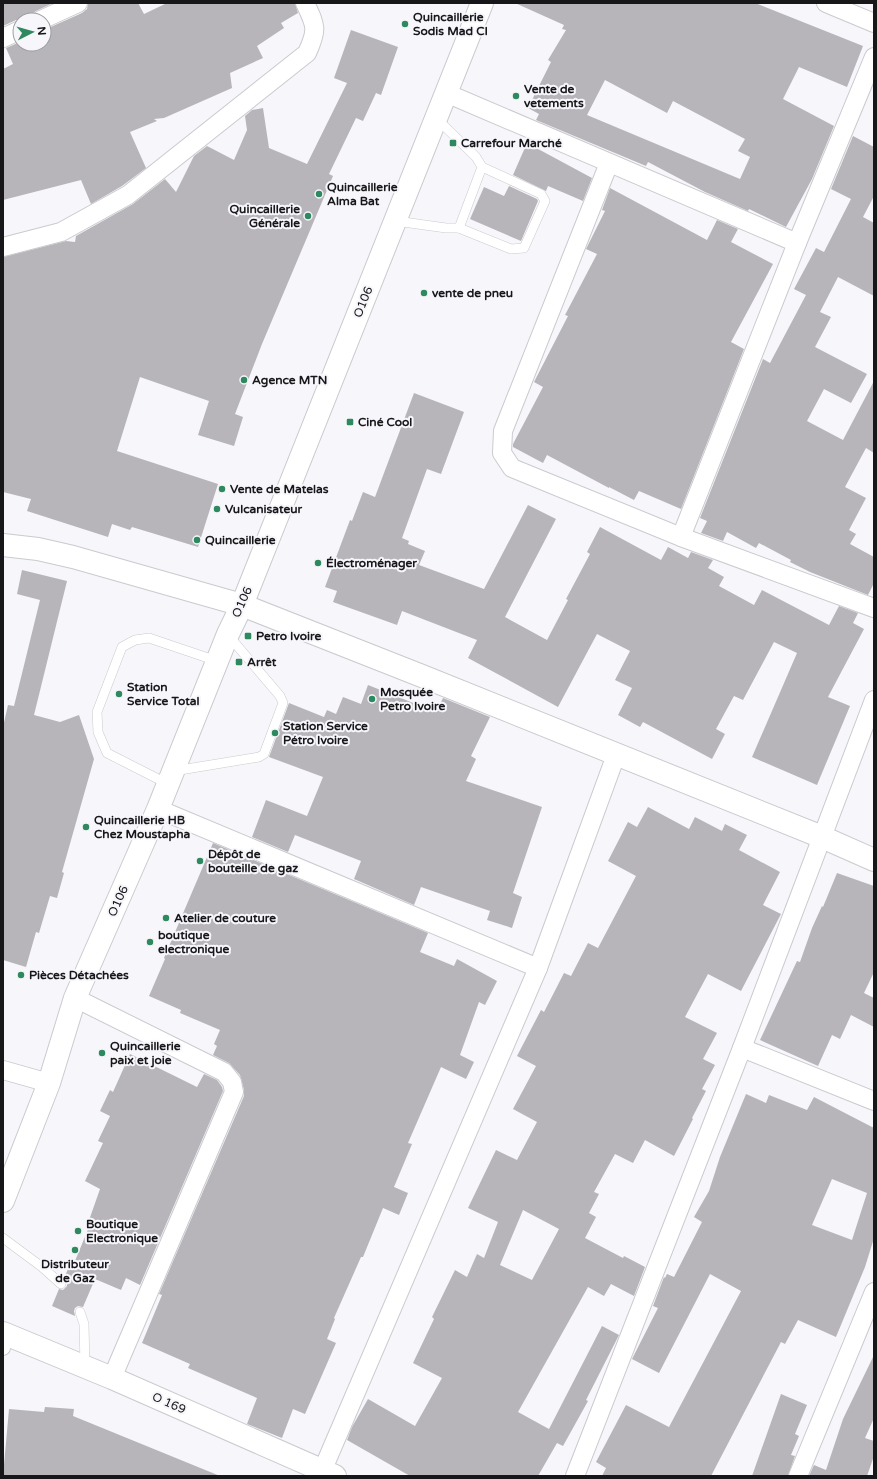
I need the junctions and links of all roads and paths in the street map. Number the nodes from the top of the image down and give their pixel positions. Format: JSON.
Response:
{"nodes":[{"id":1,"x":78,"y":3,"type":"edge"},
{"id":2,"x":305,"y":3,"type":"edge"},
{"id":3,"x":482,"y":3,"type":"edge"},
{"id":4,"x":826,"y":3,"type":"edge"},
{"id":5,"x":52,"y":15,"type":"edge"},
{"id":6,"x":874,"y":23,"type":"edge"},
{"id":7,"x":874,"y":57,"type":"edge"},
{"id":8,"x":446,"y":93,"type":"junction"},
{"id":9,"x":436,"y":118,"type":"junction"},
{"id":10,"x":609,"y":163,"type":"junction"},
{"id":11,"x":482,"y":167,"type":"junction"},
{"id":12,"x":395,"y":220,"type":"junction"},
{"id":13,"x":459,"y":228,"type":"junction"},
{"id":14,"x":798,"y":243,"type":"junction"},
{"id":15,"x":3,"y":247,"type":"edge"},
{"id":16,"x":681,"y":537,"type":"junction"},
{"id":17,"x":3,"y":545,"type":"edge"},
{"id":18,"x":242,"y":605,"type":"junction"},
{"id":19,"x":874,"y":608,"type":"edge"},
{"id":20,"x":228,"y":634,"type":"junction"},
{"id":21,"x":217,"y":661,"type":"junction"},
{"id":22,"x":874,"y":700,"type":"edge"},
{"id":23,"x":616,"y":755,"type":"junction"},
{"id":24,"x":170,"y":778,"type":"junction"},
{"id":25,"x":158,"y":809,"type":"junction"},
{"id":26,"x":822,"y":837,"type":"junction"},
{"id":27,"x":874,"y":860,"type":"edge"},
{"id":28,"x":538,"y":968,"type":"junction"},
{"id":29,"x":75,"y":998,"type":"junction"},
{"id":30,"x":742,"y":1048,"type":"junction"},
{"id":31,"x":3,"y":1070,"type":"edge"},
{"id":32,"x":49,"y":1083,"type":"junction"},
{"id":33,"x":874,"y":1101,"type":"edge"},
{"id":34,"x":3,"y":1202,"type":"edge"},
{"id":35,"x":3,"y":1238,"type":"edge"},
{"id":36,"x":61,"y":1284,"type":"dead end"},
{"id":37,"x":874,"y":1292,"type":"edge"},
{"id":38,"x":80,"y":1312,"type":"dead end"},
{"id":39,"x":3,"y":1338,"type":"edge"},
{"id":40,"x":85,"y":1367,"type":"junction"},
{"id":41,"x":112,"y":1378,"type":"junction"},
{"id":42,"x":325,"y":1474,"type":"edge"},
{"id":43,"x":575,"y":1476,"type":"edge"},
{"id":44,"x":798,"y":1476,"type":"edge"}],
"edges":[{"from":1,"to":5,"type":"street"},
{"from":2,"to":15,"type":"street"},
{"from":3,"to":8,"type":"main road","name":"O106"},
{"from":4,"to":6,"type":"street"},
{"from":7,"to":14,"type":"street"},
{"from":8,"to":9,"type":"main road","name":"O106"},
{"from":8,"to":10,"type":"street"},
{"from":9,"to":11,"type":"lane"},
{"from":9,"to":12,"type":"main road","name":"O106"},
{"from":10,"to":14,"type":"street"},
{"from":10,"to":16,"type":"street"},
{"from":11,"to":13,"type":"lane"},
{"from":11,"to":13,"type":"lane"},
{"from":12,"to":13,"type":"lane"},
{"from":12,"to":18,"type":"main road","name":"O106"},
{"from":14,"to":16,"type":"street"},
{"from":16,"to":19,"type":"street"},
{"from":17,"to":18,"type":"main road"},
{"from":18,"to":20,"type":"main road","name":"O106"},
{"from":18,"to":23,"type":"main road"},
{"from":20,"to":21,"type":"main road","name":"O106"},
{"from":20,"to":24,"type":"lane"},
{"from":21,"to":24,"type":"main road","name":"O106"},
{"from":21,"to":24,"type":"lane"},
{"from":22,"to":26,"type":"street"},
{"from":23,"to":26,"type":"main road"},
{"from":23,"to":28,"type":"street"},
{"from":24,"to":25,"type":"main road","name":"O106"},
{"from":25,"to":28,"type":"street"},
{"from":25,"to":29,"type":"main road","name":"O106"},
{"from":26,"to":27,"type":"main road"},
{"from":26,"to":30,"type":"street"},
{"from":28,"to":42,"type":"street"},
{"from":29,"to":32,"type":"main road","name":"O106"},
{"from":29,"to":41,"type":"street"},
{"from":30,"to":33,"type":"street"},
{"from":30,"to":43,"type":"street"},
{"from":31,"to":32,"type":"street"},
{"from":32,"to":34,"type":"main road","name":"O106"},
{"from":35,"to":36,"type":"lane"},
{"from":37,"to":44,"type":"street"},
{"from":38,"to":40,"type":"lane"},
{"from":39,"to":40,"type":"main road","name":"O 169"},
{"from":40,"to":41,"type":"main road","name":"O 169"},
{"from":41,"to":42,"type":"main road","name":"O 169"}]}
